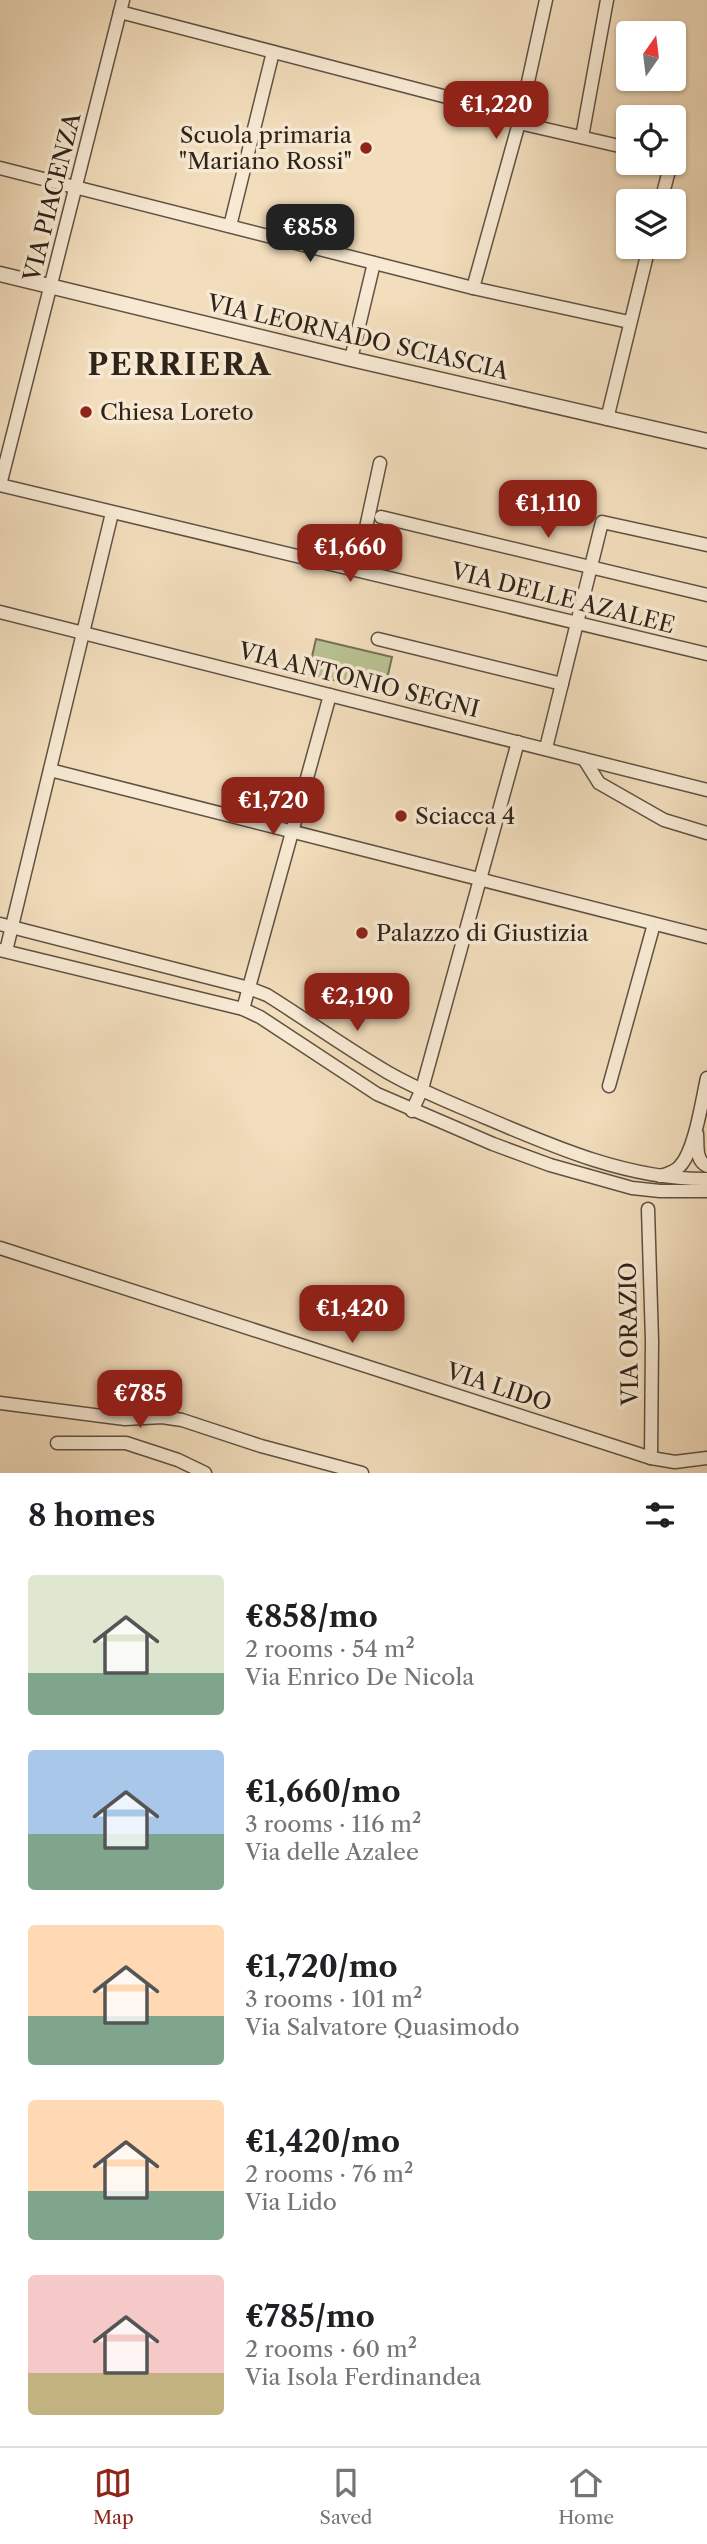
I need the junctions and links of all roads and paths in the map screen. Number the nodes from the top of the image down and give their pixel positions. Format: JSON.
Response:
{"nodes":[{"id":1,"x":546,"y":0,"type":"edge"},
{"id":2,"x":607,"y":0,"type":"edge"},
{"id":3,"x":122,"y":6,"type":"edge"},
{"id":4,"x":273,"y":52,"type":"junction"},
{"id":5,"x":519,"y":120,"type":"junction"},
{"id":6,"x":582,"y":137,"type":"junction"},
{"id":7,"x":616,"y":145,"type":"edge"},
{"id":8,"x":0,"y":168,"type":"edge"},
{"id":9,"x":76,"y":187,"type":"junction"},
{"id":10,"x":230,"y":226,"type":"junction"},
{"id":11,"x":646,"y":259,"type":"edge"},
{"id":12,"x":374,"y":263,"type":"junction"},
{"id":13,"x":0,"y":274,"type":"edge"},
{"id":14,"x":52,"y":288,"type":"junction"},
{"id":15,"x":473,"y":288,"type":"junction"},
{"id":16,"x":629,"y":322,"type":"junction"},
{"id":17,"x":351,"y":359,"type":"junction"},
{"id":18,"x":607,"y":419,"type":"junction"},
{"id":19,"x":707,"y":441,"type":"edge"},
{"id":20,"x":380,"y":463,"type":"dead end"},
{"id":21,"x":0,"y":485,"type":"edge"},
{"id":22,"x":112,"y":513,"type":"junction"},
{"id":23,"x":381,"y":517,"type":"dead end"},
{"id":24,"x":707,"y":545,"type":"edge"},
{"id":25,"x":591,"y":567,"type":"junction"},
{"id":26,"x":357,"y":569,"type":"junction"},
{"id":27,"x":707,"y":595,"type":"edge"},
{"id":28,"x":0,"y":612,"type":"edge"},
{"id":29,"x":577,"y":623,"type":"junction"},
{"id":30,"x":83,"y":633,"type":"junction"},
{"id":31,"x":378,"y":639,"type":"dead end"},
{"id":32,"x":707,"y":654,"type":"edge"},
{"id":33,"x":562,"y":684,"type":"junction"},
{"id":34,"x":330,"y":695,"type":"junction"},
{"id":35,"x":518,"y":742,"type":"junction"},
{"id":36,"x":546,"y":748,"type":"junction"},
{"id":37,"x":584,"y":758,"type":"junction"},
{"id":38,"x":50,"y":771,"type":"junction"},
{"id":39,"x":707,"y":790,"type":"edge"},
{"id":40,"x":292,"y":832,"type":"junction"},
{"id":41,"x":707,"y":833,"type":"edge"},
{"id":42,"x":480,"y":879,"type":"junction"},
{"id":43,"x":654,"y":924,"type":"junction"},
{"id":44,"x":6,"y":926,"type":"edge"},
{"id":45,"x":707,"y":937,"type":"edge"},
{"id":46,"x":3,"y":950,"type":"edge"},
{"id":47,"x":249,"y":988,"type":"junction"},
{"id":48,"x":243,"y":1009,"type":"junction"},
{"id":49,"x":707,"y":1079,"type":"edge"},
{"id":50,"x":609,"y":1086,"type":"dead end"},
{"id":51,"x":422,"y":1089,"type":"junction"},
{"id":52,"x":412,"y":1111,"type":"junction"},
{"id":53,"x":696,"y":1126,"type":"junction"},
{"id":54,"x":707,"y":1166,"type":"edge"},
{"id":55,"x":657,"y":1176,"type":"junction"},
{"id":56,"x":707,"y":1179,"type":"edge"},
{"id":57,"x":707,"y":1191,"type":"edge"},
{"id":58,"x":648,"y":1209,"type":"dead end"},
{"id":59,"x":0,"y":1248,"type":"edge"},
{"id":60,"x":0,"y":1403,"type":"edge"},
{"id":61,"x":57,"y":1443,"type":"dead end"},
{"id":62,"x":650,"y":1458,"type":"junction"},
{"id":63,"x":707,"y":1458,"type":"edge"},
{"id":64,"x":205,"y":1473,"type":"edge"},
{"id":65,"x":362,"y":1473,"type":"edge"}],
"edges":[{"from":1,"to":5,"type":"street"},
{"from":2,"to":6,"type":"street"},
{"from":3,"to":4,"type":"street"},
{"from":3,"to":9,"type":"street","name":"VIA PIACENZA"},
{"from":4,"to":5,"type":"street"},
{"from":4,"to":10,"type":"street"},
{"from":5,"to":6,"type":"street"},
{"from":5,"to":15,"type":"street"},
{"from":6,"to":7,"type":"street"},
{"from":8,"to":9,"type":"street"},
{"from":9,"to":10,"type":"street"},
{"from":9,"to":14,"type":"street","name":"VIA PIACENZA"},
{"from":10,"to":12,"type":"street"},
{"from":11,"to":16,"type":"street"},
{"from":12,"to":15,"type":"street"},
{"from":12,"to":17,"type":"street"},
{"from":13,"to":14,"type":"street","name":"VIA LEORNADO SCIASCIA"},
{"from":14,"to":17,"type":"street","name":"VIA LEORNADO SCIASCIA"},
{"from":14,"to":21,"type":"street","name":"VIA PIACENZA"},
{"from":15,"to":16,"type":"street"},
{"from":16,"to":18,"type":"street"},
{"from":17,"to":18,"type":"street","name":"VIA LEORNADO SCIASCIA"},
{"from":18,"to":19,"type":"street","name":"VIA LEORNADO SCIASCIA"},
{"from":20,"to":26,"type":"street"},
{"from":21,"to":22,"type":"street","name":"VIA DELLE AZALEE"},
{"from":22,"to":26,"type":"street","name":"VIA DELLE AZALEE"},
{"from":22,"to":30,"type":"street"},
{"from":23,"to":25,"type":"street"},
{"from":24,"to":25,"type":"street"},
{"from":25,"to":27,"type":"street"},
{"from":25,"to":29,"type":"street"},
{"from":26,"to":29,"type":"street","name":"VIA DELLE AZALEE"},
{"from":28,"to":30,"type":"street","name":"VIA ANTONIO SEGNI"},
{"from":29,"to":32,"type":"street","name":"VIA DELLE AZALEE"},
{"from":29,"to":33,"type":"street"},
{"from":30,"to":34,"type":"street","name":"VIA ANTONIO SEGNI"},
{"from":30,"to":38,"type":"street"},
{"from":31,"to":33,"type":"street"},
{"from":33,"to":36,"type":"street"},
{"from":34,"to":35,"type":"street","name":"VIA ANTONIO SEGNI"},
{"from":34,"to":40,"type":"street"},
{"from":35,"to":36,"type":"street","name":"VIA ANTONIO SEGNI"},
{"from":35,"to":42,"type":"street"},
{"from":36,"to":37,"type":"street","name":"VIA ANTONIO SEGNI"},
{"from":37,"to":39,"type":"street","name":"VIA ANTONIO SEGNI"},
{"from":37,"to":41,"type":"street"},
{"from":38,"to":40,"type":"street"},
{"from":38,"to":44,"type":"street"},
{"from":40,"to":42,"type":"street"},
{"from":40,"to":47,"type":"street"},
{"from":42,"to":43,"type":"street"},
{"from":42,"to":51,"type":"street"},
{"from":43,"to":45,"type":"street"},
{"from":43,"to":50,"type":"street"},
{"from":44,"to":46,"type":"street"},
{"from":44,"to":47,"type":"street"},
{"from":46,"to":48,"type":"street"},
{"from":47,"to":48,"type":"street"},
{"from":47,"to":51,"type":"street"},
{"from":48,"to":52,"type":"street"},
{"from":49,"to":53,"type":"street"},
{"from":51,"to":52,"type":"street"},
{"from":51,"to":55,"type":"street"},
{"from":52,"to":57,"type":"street"},
{"from":53,"to":54,"type":"street"},
{"from":53,"to":55,"type":"street"},
{"from":55,"to":56,"type":"street"},
{"from":58,"to":62,"type":"street","name":"VIA ORAZIO"},
{"from":59,"to":62,"type":"street","name":"VIA LIDO"},
{"from":60,"to":65,"type":"street"},
{"from":61,"to":64,"type":"street"},
{"from":62,"to":63,"type":"street","name":"VIA LIDO"}]}
